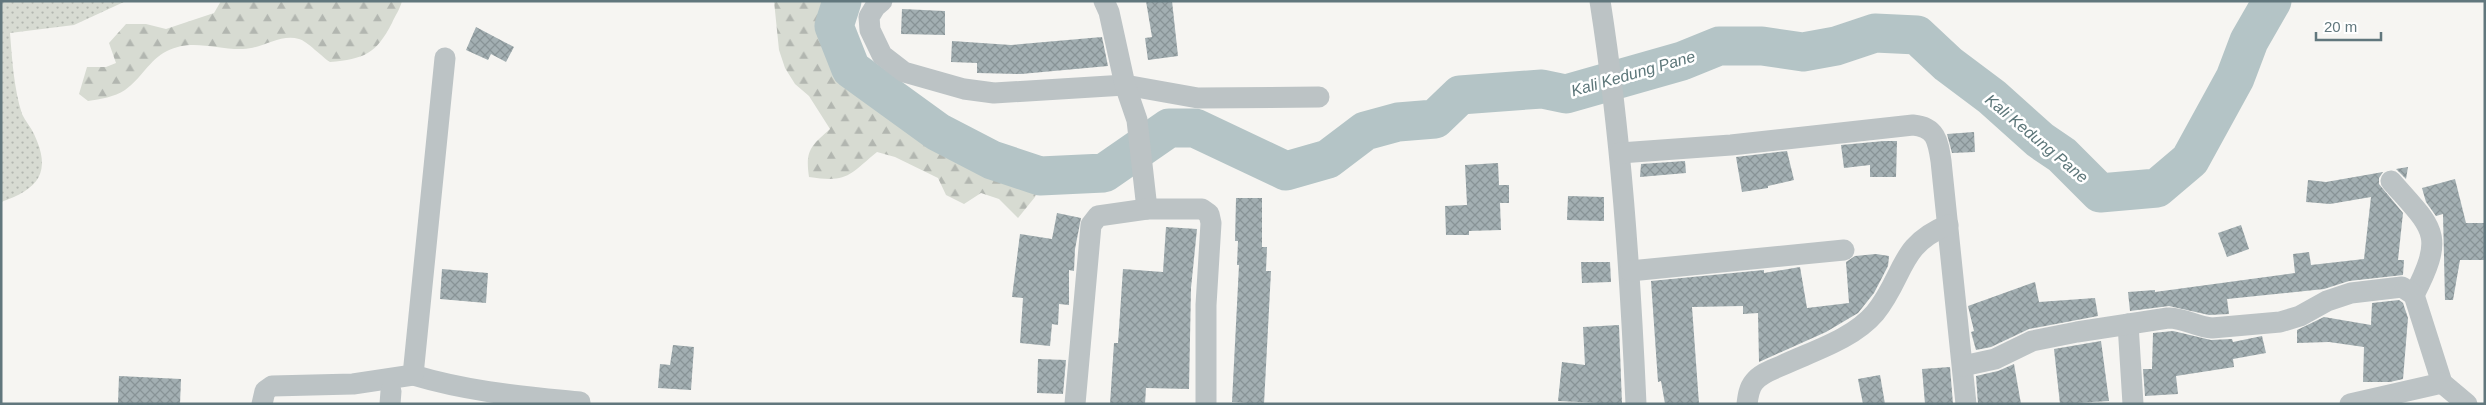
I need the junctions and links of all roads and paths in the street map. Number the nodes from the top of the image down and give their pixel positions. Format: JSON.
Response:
{"nodes":[{"id":1,"x":882,"y":1,"type":"edge"},
{"id":2,"x":1104,"y":1,"type":"edge"},
{"id":3,"x":1600,"y":1,"type":"edge"},
{"id":4,"x":445,"y":58,"type":"dead end"},
{"id":5,"x":1125,"y":85,"type":"junction"},
{"id":6,"x":1319,"y":98,"type":"dead end"},
{"id":7,"x":1620,"y":153,"type":"junction"},
{"id":8,"x":2391,"y":181,"type":"dead end"},
{"id":9,"x":1147,"y":201,"type":"junction"},
{"id":10,"x":1948,"y":225,"type":"junction"},
{"id":11,"x":1844,"y":250,"type":"dead end"},
{"id":12,"x":1630,"y":271,"type":"junction"},
{"id":13,"x":2414,"y":295,"type":"junction"},
{"id":14,"x":2128,"y":324,"type":"junction"},
{"id":15,"x":1963,"y":366,"type":"junction"},
{"id":16,"x":412,"y":375,"type":"junction"},
{"id":17,"x":2442,"y":384,"type":"junction"},
{"id":18,"x":580,"y":402,"type":"dead end"},
{"id":19,"x":262,"y":404,"type":"edge"},
{"id":20,"x":1075,"y":404,"type":"edge"},
{"id":21,"x":1206,"y":404,"type":"edge"},
{"id":22,"x":1636,"y":404,"type":"edge"},
{"id":23,"x":1747,"y":404,"type":"edge"},
{"id":24,"x":1966,"y":404,"type":"edge"},
{"id":25,"x":2133,"y":404,"type":"edge"},
{"id":26,"x":2350,"y":404,"type":"edge"},
{"id":27,"x":2467,"y":404,"type":"edge"}],
"edges":[{"from":1,"to":5,"type":"street"},
{"from":2,"to":5,"type":"street"},
{"from":3,"to":7,"type":"street"},
{"from":4,"to":16,"type":"street"},
{"from":5,"to":6,"type":"street"},
{"from":5,"to":9,"type":"street"},
{"from":7,"to":10,"type":"street"},
{"from":7,"to":12,"type":"street"},
{"from":8,"to":13,"type":"street"},
{"from":9,"to":20,"type":"street"},
{"from":9,"to":21,"type":"street"},
{"from":10,"to":15,"type":"street"},
{"from":10,"to":23,"type":"street"},
{"from":11,"to":12,"type":"street"},
{"from":12,"to":22,"type":"street"},
{"from":13,"to":14,"type":"street"},
{"from":13,"to":17,"type":"street"},
{"from":14,"to":15,"type":"street"},
{"from":14,"to":25,"type":"street"},
{"from":15,"to":24,"type":"street"},
{"from":16,"to":18,"type":"street"},
{"from":16,"to":19,"type":"street"},
{"from":17,"to":26,"type":"street"},
{"from":17,"to":27,"type":"street"}]}
